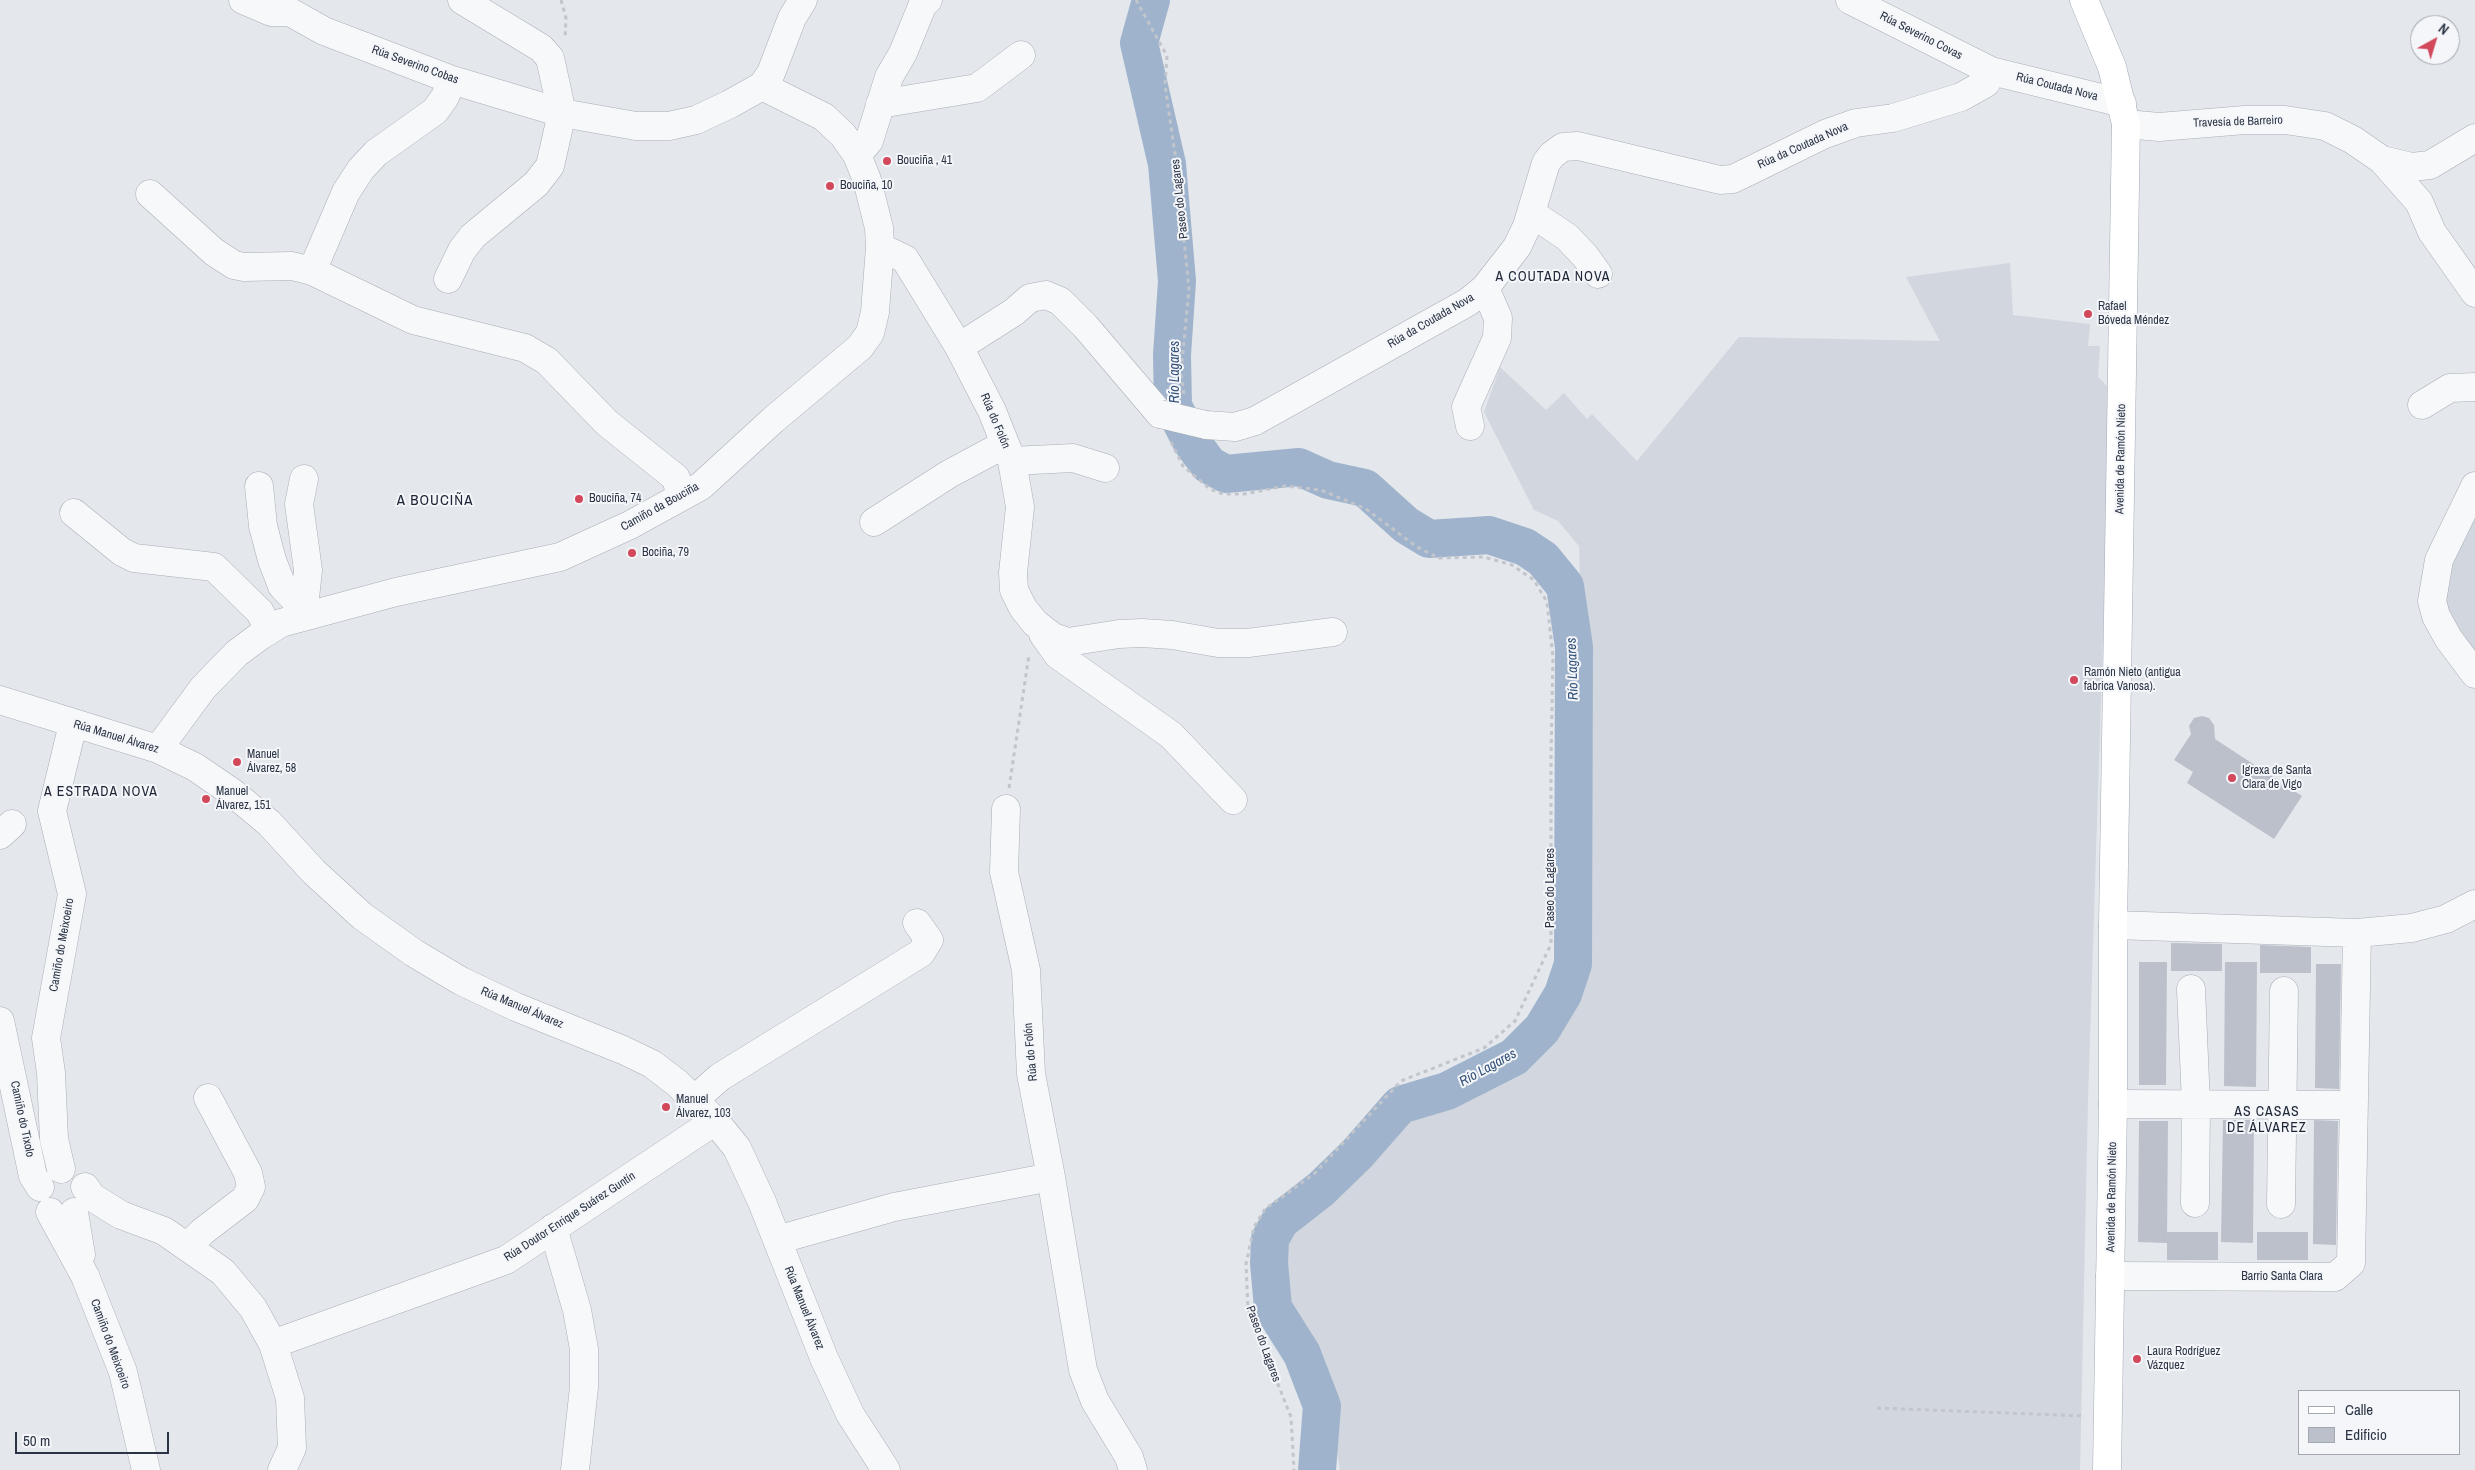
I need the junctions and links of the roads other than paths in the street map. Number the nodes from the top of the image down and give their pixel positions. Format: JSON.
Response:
{"nodes":[{"id":1,"x":243,"y":0,"type":"edge"},
{"id":2,"x":462,"y":0,"type":"edge"},
{"id":3,"x":803,"y":0,"type":"edge"},
{"id":4,"x":928,"y":0,"type":"edge"},
{"id":5,"x":1850,"y":0,"type":"edge"},
{"id":6,"x":2084,"y":0,"type":"edge"},
{"id":7,"x":283,"y":6,"type":"edge"},
{"id":8,"x":1021,"y":55,"type":"dead end"},
{"id":9,"x":1992,"y":71,"type":"junction"},
{"id":10,"x":452,"y":80,"type":"junction"},
{"id":11,"x":762,"y":86,"type":"junction"},
{"id":12,"x":880,"y":104,"type":"junction"},
{"id":13,"x":562,"y":113,"type":"junction"},
{"id":14,"x":2124,"y":114,"type":"junction"},
{"id":15,"x":2475,"y":138,"type":"edge"},
{"id":16,"x":857,"y":155,"type":"junction"},
{"id":17,"x":2382,"y":160,"type":"junction"},
{"id":18,"x":2430,"y":165,"type":"junction"},
{"id":19,"x":150,"y":194,"type":"dead end"},
{"id":20,"x":2419,"y":202,"type":"junction"},
{"id":21,"x":1531,"y":213,"type":"junction"},
{"id":22,"x":880,"y":247,"type":"junction"},
{"id":23,"x":312,"y":271,"type":"junction"},
{"id":24,"x":1598,"y":274,"type":"dead end"},
{"id":25,"x":448,"y":279,"type":"dead end"},
{"id":26,"x":1485,"y":288,"type":"junction"},
{"id":27,"x":2475,"y":293,"type":"edge"},
{"id":28,"x":959,"y":347,"type":"junction"},
{"id":29,"x":2475,"y":387,"type":"edge"},
{"id":30,"x":2422,"y":404,"type":"dead end"},
{"id":31,"x":1470,"y":426,"type":"dead end"},
{"id":32,"x":1008,"y":452,"type":"junction"},
{"id":33,"x":1104,"y":468,"type":"dead end"},
{"id":34,"x":304,"y":479,"type":"dead end"},
{"id":35,"x":259,"y":486,"type":"dead end"},
{"id":36,"x":2475,"y":486,"type":"edge"},
{"id":37,"x":681,"y":497,"type":"junction"},
{"id":38,"x":74,"y":513,"type":"dead end"},
{"id":39,"x":874,"y":522,"type":"dead end"},
{"id":40,"x":303,"y":613,"type":"junction"},
{"id":41,"x":1034,"y":623,"type":"junction"},
{"id":42,"x":269,"y":630,"type":"junction"},
{"id":43,"x":1333,"y":632,"type":"dead end"},
{"id":44,"x":2475,"y":674,"type":"edge"},
{"id":45,"x":0,"y":700,"type":"edge"},
{"id":46,"x":74,"y":724,"type":"junction"},
{"id":47,"x":158,"y":749,"type":"junction"},
{"id":48,"x":1234,"y":800,"type":"dead end"},
{"id":49,"x":1006,"y":808,"type":"road end"},
{"id":50,"x":2475,"y":904,"type":"edge"},
{"id":51,"x":917,"y":923,"type":"dead end"},
{"id":52,"x":2113,"y":925,"type":"junction"},
{"id":53,"x":2357,"y":933,"type":"junction"},
{"id":54,"x":2191,"y":990,"type":"dead end"},
{"id":55,"x":2284,"y":991,"type":"dead end"},
{"id":56,"x":0,"y":1021,"type":"edge"},
{"id":57,"x":208,"y":1098,"type":"dead end"},
{"id":58,"x":695,"y":1099,"type":"junction"},
{"id":59,"x":2113,"y":1104,"type":"junction"},
{"id":60,"x":2196,"y":1104,"type":"junction"},
{"id":61,"x":2353,"y":1104,"type":"junction"},
{"id":62,"x":2283,"y":1105,"type":"junction"},
{"id":63,"x":715,"y":1121,"type":"junction"},
{"id":64,"x":61,"y":1169,"type":"junction"},
{"id":65,"x":1051,"y":1177,"type":"junction"},
{"id":66,"x":40,"y":1186,"type":"junction"},
{"id":67,"x":2195,"y":1204,"type":"dead end"},
{"id":68,"x":2281,"y":1204,"type":"dead end"},
{"id":69,"x":72,"y":1205,"type":"junction"},
{"id":70,"x":553,"y":1228,"type":"junction"},
{"id":71,"x":778,"y":1240,"type":"junction"},
{"id":72,"x":187,"y":1247,"type":"junction"},
{"id":73,"x":2110,"y":1276,"type":"junction"},
{"id":74,"x":273,"y":1344,"type":"junction"},
{"id":75,"x":146,"y":1470,"type":"edge"},
{"id":76,"x":282,"y":1470,"type":"edge"},
{"id":77,"x":575,"y":1470,"type":"edge"},
{"id":78,"x":886,"y":1470,"type":"edge"},
{"id":79,"x":1133,"y":1470,"type":"edge"},
{"id":80,"x":2107,"y":1470,"type":"edge"}],
"edges":[{"from":1,"to":7,"type":"street"},
{"from":2,"to":13,"type":"street"},
{"from":3,"to":11,"type":"street"},
{"from":4,"to":12,"type":"street"},
{"from":5,"to":9,"type":"street","name":"Rúa Severino Covas"},
{"from":6,"to":14,"type":"main road","name":"Avenida de Ramón Nieto"},
{"from":7,"to":10,"type":"street","name":"Rúa Severino Cobas"},
{"from":8,"to":12,"type":"street"},
{"from":9,"to":14,"type":"street","name":"Rúa Coutada Nova"},
{"from":9,"to":21,"type":"street","name":"Rúa da Coutada Nova"},
{"from":10,"to":13,"type":"street","name":"Rúa Severino Cobas"},
{"from":10,"to":23,"type":"street"},
{"from":11,"to":13,"type":"street","name":"Rúa Severino Cobas"},
{"from":11,"to":16,"type":"street","name":"Camiño da Bouciña"},
{"from":12,"to":16,"type":"street"},
{"from":13,"to":25,"type":"street"},
{"from":14,"to":17,"type":"street","name":"Travesía de Barreiro"},
{"from":14,"to":52,"type":"main road","name":"Avenida de Ramón Nieto"},
{"from":15,"to":18,"type":"street"},
{"from":16,"to":22,"type":"street","name":"Camiño da Bouciña"},
{"from":17,"to":18,"type":"street","name":"Travesía de Barreiro"},
{"from":17,"to":20,"type":"street"},
{"from":18,"to":20,"type":"street"},
{"from":19,"to":23,"type":"street"},
{"from":20,"to":27,"type":"street"},
{"from":21,"to":24,"type":"street"},
{"from":21,"to":26,"type":"street","name":"Rúa da Coutada Nova"},
{"from":22,"to":28,"type":"street","name":"Rúa do Folón"},
{"from":22,"to":37,"type":"street","name":"Camiño da Bouciña"},
{"from":23,"to":37,"type":"street"},
{"from":26,"to":28,"type":"street","name":"Rúa da Coutada Nova","bridge":true},
{"from":26,"to":31,"type":"street"},
{"from":28,"to":32,"type":"street","name":"Rúa do Folón"},
{"from":29,"to":30,"type":"street"},
{"from":32,"to":33,"type":"street"},
{"from":32,"to":39,"type":"street"},
{"from":32,"to":41,"type":"street","name":"Rúa do Folón"},
{"from":34,"to":40,"type":"street"},
{"from":35,"to":40,"type":"street"},
{"from":36,"to":44,"type":"street"},
{"from":37,"to":40,"type":"street","name":"Camiño da Bouciña"},
{"from":38,"to":42,"type":"street"},
{"from":40,"to":42,"type":"street","name":"Camiño da Bouciña"},
{"from":41,"to":43,"type":"street","name":"Rúa do Folón"},
{"from":41,"to":48,"type":"street","name":"Rúa do Folón"},
{"from":42,"to":47,"type":"street","name":"Camiño da Bouciña"},
{"from":45,"to":46,"type":"street","name":"Rúa Manuel Álvarez"},
{"from":46,"to":47,"type":"street","name":"Rúa Manuel Álvarez"},
{"from":46,"to":64,"type":"street","name":"Camiño do Meixoeiro"},
{"from":47,"to":58,"type":"street","name":"Rúa Manuel Álvarez"},
{"from":49,"to":65,"type":"street","name":"Rúa do Folón"},
{"from":50,"to":53,"type":"street"},
{"from":51,"to":58,"type":"street"},
{"from":52,"to":53,"type":"street"},
{"from":52,"to":59,"type":"main road","name":"Avenida de Ramón Nieto"},
{"from":53,"to":61,"type":"street","name":"Barrio Santa Clara"},
{"from":54,"to":60,"type":"street"},
{"from":55,"to":62,"type":"street"},
{"from":56,"to":66,"type":"street","name":"Camiño do Tixolo"},
{"from":57,"to":72,"type":"street"},
{"from":58,"to":63,"type":"street","name":"Rúa Manuel Álvarez"},
{"from":59,"to":60,"type":"street"},
{"from":59,"to":73,"type":"main road","name":"Avenida de Ramón Nieto"},
{"from":60,"to":62,"type":"street"},
{"from":60,"to":67,"type":"street"},
{"from":61,"to":62,"type":"street"},
{"from":61,"to":73,"type":"street","name":"Barrio Santa Clara"},
{"from":62,"to":68,"type":"street"},
{"from":63,"to":70,"type":"street","name":"Rúa Doutor Enrique Suárez Guntín"},
{"from":63,"to":71,"type":"street","name":"Rúa Manuel Álvarez"},
{"from":64,"to":66,"type":"street"},
{"from":64,"to":69,"type":"street"},
{"from":65,"to":71,"type":"street"},
{"from":65,"to":79,"type":"street","name":"Rúa do Folón"},
{"from":66,"to":69,"type":"street","name":"Camiño do Tixolo"},
{"from":69,"to":72,"type":"street"},
{"from":69,"to":75,"type":"street","name":"Camiño do Meixoeiro"},
{"from":70,"to":74,"type":"street","name":"Rúa Doutor Enrique Suárez Guntín"},
{"from":70,"to":77,"type":"street"},
{"from":71,"to":78,"type":"street","name":"Rúa Manuel Álvarez"},
{"from":72,"to":74,"type":"street"},
{"from":73,"to":80,"type":"main road","name":"Avenida de Ramón Nieto"},
{"from":74,"to":76,"type":"street"}]}
